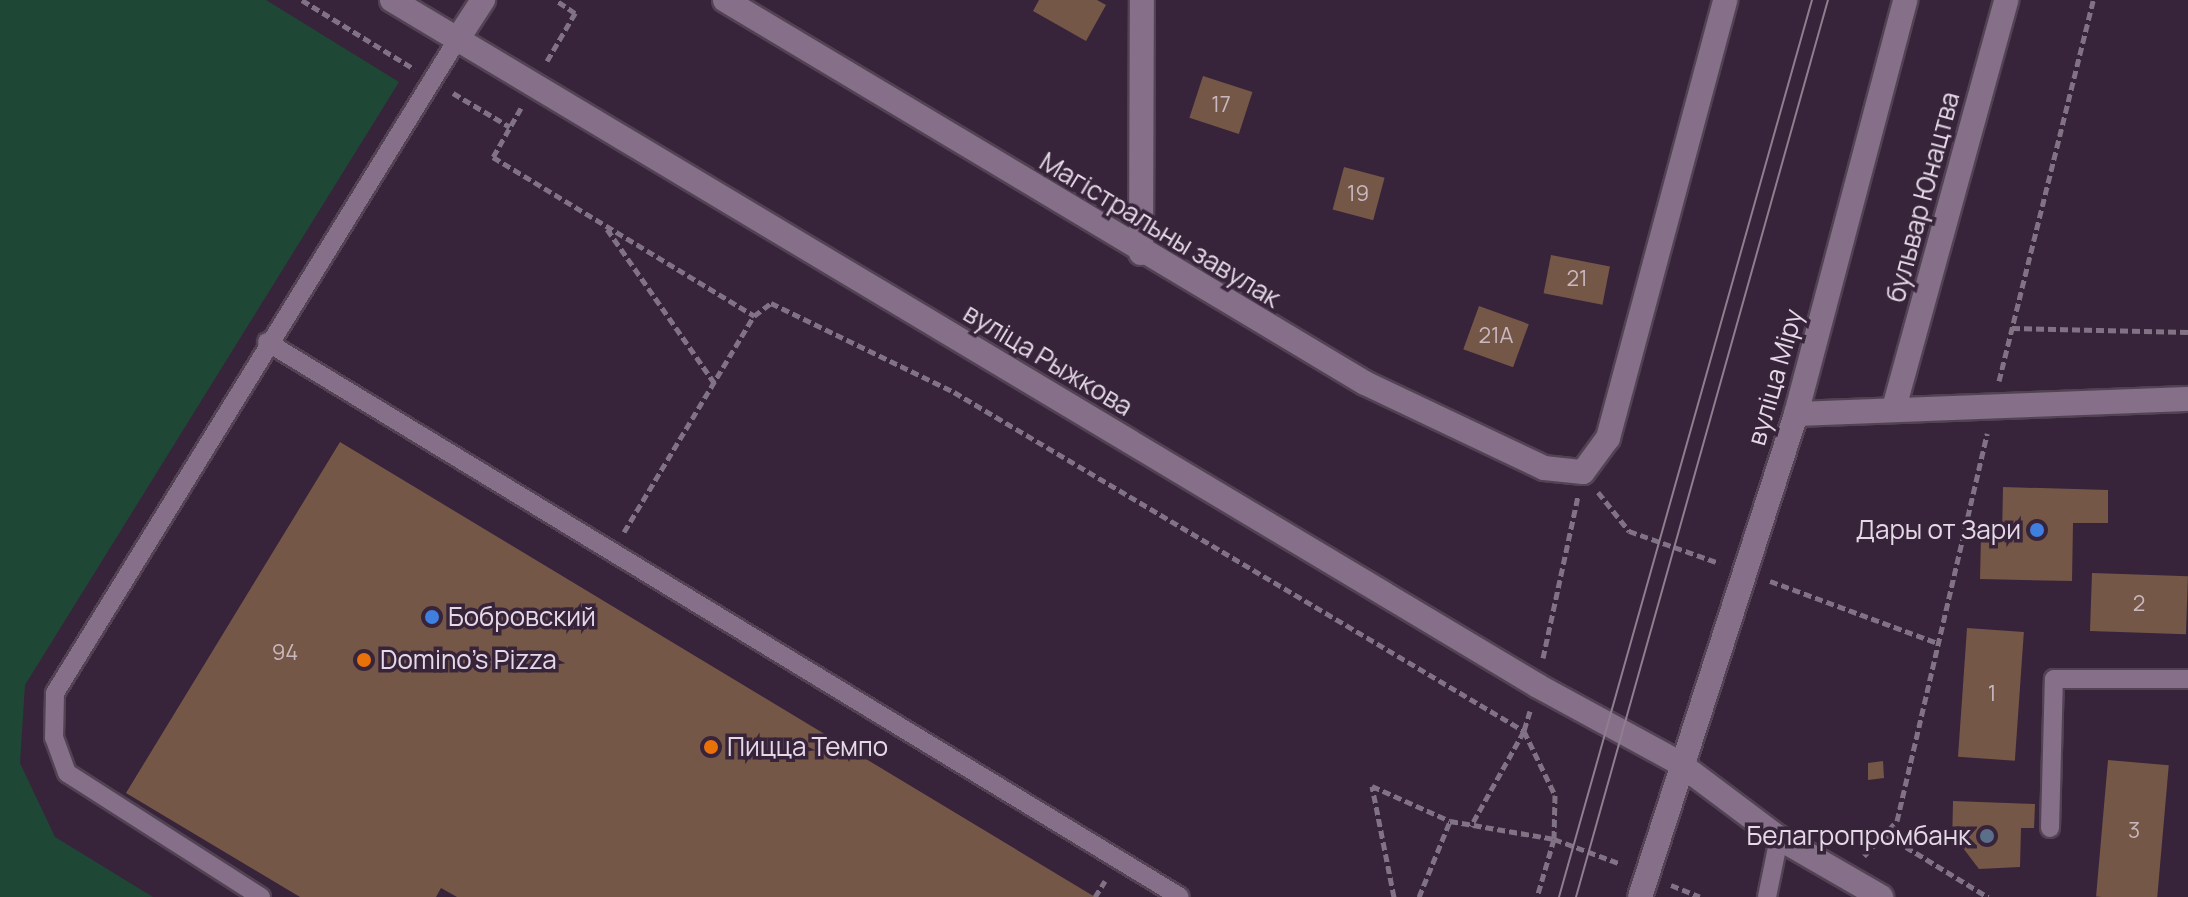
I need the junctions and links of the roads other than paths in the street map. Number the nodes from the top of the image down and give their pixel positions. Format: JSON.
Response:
{"nodes":[{"id":1,"x":392,"y":0,"type":"edge"},
{"id":2,"x":483,"y":0,"type":"edge"},
{"id":3,"x":725,"y":0,"type":"edge"},
{"id":4,"x":1142,"y":0,"type":"edge"},
{"id":5,"x":1725,"y":0,"type":"edge"},
{"id":6,"x":1905,"y":0,"type":"edge"},
{"id":7,"x":2006,"y":0,"type":"edge"},
{"id":8,"x":457,"y":40,"type":"junction"},
{"id":9,"x":1141,"y":253,"type":"junction"},
{"id":10,"x":267,"y":342,"type":"junction"},
{"id":11,"x":2188,"y":399,"type":"edge"},
{"id":12,"x":1894,"y":408,"type":"junction"},
{"id":13,"x":1796,"y":414,"type":"junction"},
{"id":14,"x":2188,"y":679,"type":"edge"},
{"id":15,"x":1679,"y":763,"type":"junction"},
{"id":16,"x":2050,"y":828,"type":"dead end"},
{"id":17,"x":1779,"y":838,"type":"junction"},
{"id":18,"x":261,"y":897,"type":"edge"},
{"id":19,"x":1180,"y":897,"type":"edge"},
{"id":20,"x":1640,"y":897,"type":"edge"},
{"id":21,"x":1767,"y":897,"type":"edge"},
{"id":22,"x":1881,"y":897,"type":"edge"}],
"edges":[{"from":1,"to":8,"type":"street","name":"вуліца Рыжкова"},
{"from":2,"to":8,"type":"street"},
{"from":3,"to":9,"type":"street","name":"Магістральны завулак"},
{"from":4,"to":9,"type":"street"},
{"from":5,"to":9,"type":"street","name":"Магістральны завулак"},
{"from":6,"to":13,"type":"street","name":"вуліца Міру"},
{"from":7,"to":12,"type":"street","name":"бульвар Юнацтва"},
{"from":8,"to":10,"type":"lane"},
{"from":8,"to":15,"type":"street","name":"вуліца Рыжкова"},
{"from":10,"to":18,"type":"lane"},
{"from":10,"to":19,"type":"lane"},
{"from":11,"to":12,"type":"street"},
{"from":12,"to":13,"type":"street"},
{"from":13,"to":15,"type":"street","name":"вуліца Міру"},
{"from":14,"to":16,"type":"lane"},
{"from":15,"to":17,"type":"street","name":"вуліца Рыжкова"},
{"from":15,"to":20,"type":"street","name":"вуліца Міру"},
{"from":17,"to":21,"type":"lane"},
{"from":17,"to":22,"type":"street","name":"вуліца Рыжкова"}]}
